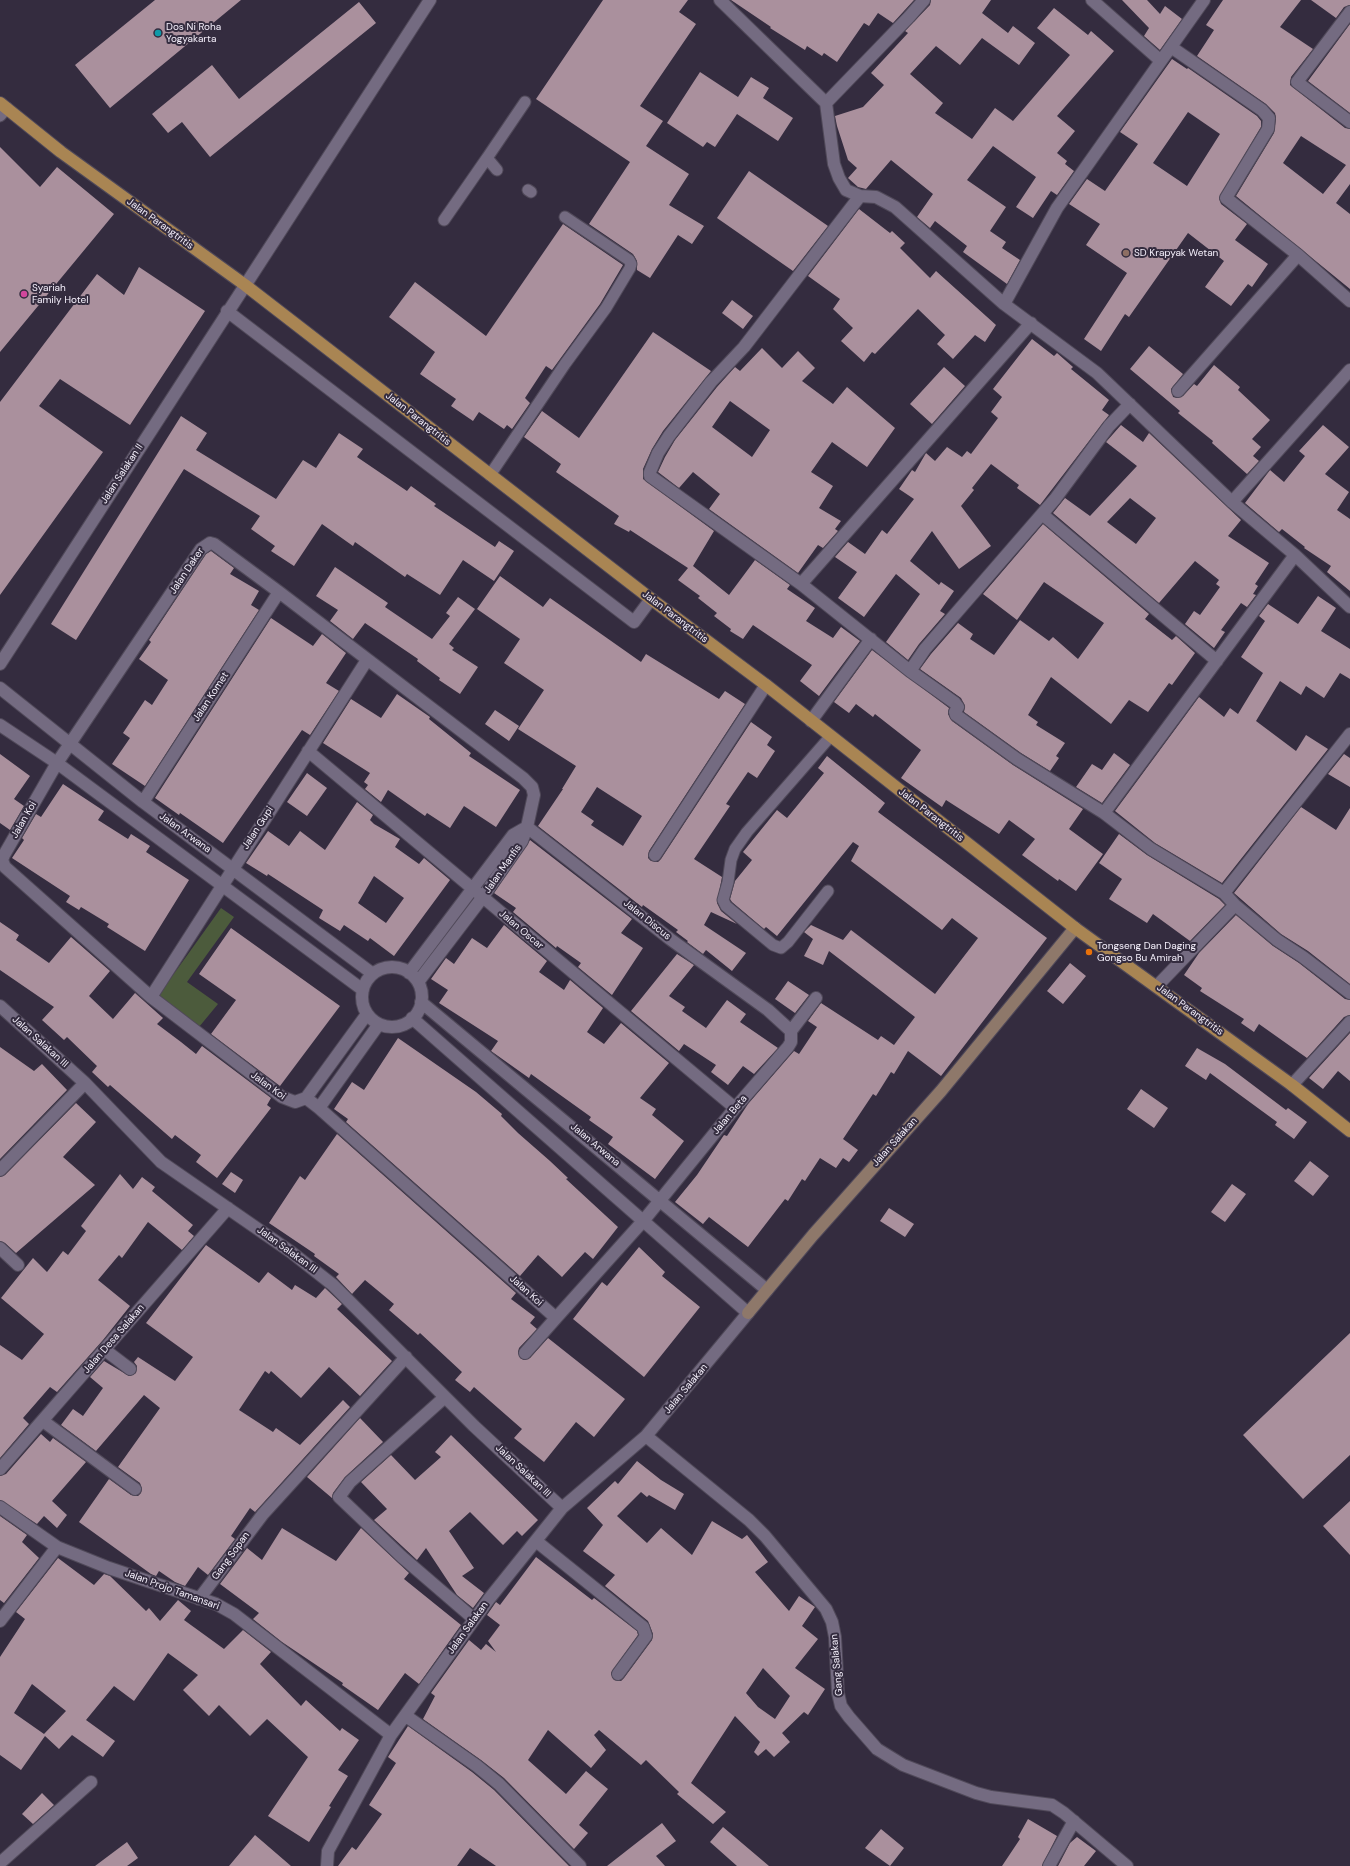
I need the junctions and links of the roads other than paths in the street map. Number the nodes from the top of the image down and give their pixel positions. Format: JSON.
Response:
{"nodes":[{"id":1,"x":430,"y":0,"type":"edge"},
{"id":2,"x":720,"y":0,"type":"edge"},
{"id":3,"x":924,"y":0,"type":"edge"},
{"id":4,"x":1092,"y":0,"type":"edge"},
{"id":5,"x":1204,"y":0,"type":"edge"},
{"id":6,"x":1350,"y":12,"type":"edge"},
{"id":7,"x":1171,"y":47,"type":"junction"},
{"id":8,"x":1161,"y":61,"type":"junction"},
{"id":9,"x":525,"y":102,"type":"dead end"},
{"id":10,"x":826,"y":103,"type":"junction"},
{"id":11,"x":2,"y":109,"type":"edge"},
{"id":12,"x":1350,"y":122,"type":"edge"},
{"id":13,"x":487,"y":158,"type":"junction"},
{"id":14,"x":497,"y":170,"type":"dead end"},
{"id":15,"x":860,"y":196,"type":"junction"},
{"id":16,"x":565,"y":217,"type":"dead end"},
{"id":17,"x":444,"y":220,"type":"dead end"},
{"id":18,"x":1298,"y":255,"type":"junction"},
{"id":19,"x":245,"y":285,"type":"junction"},
{"id":20,"x":1350,"y":301,"type":"edge"},
{"id":21,"x":1004,"y":304,"type":"junction"},
{"id":22,"x":227,"y":311,"type":"junction"},
{"id":23,"x":1032,"y":323,"type":"junction"},
{"id":24,"x":1350,"y":370,"type":"edge"},
{"id":25,"x":1178,"y":391,"type":"dead end"},
{"id":26,"x":1130,"y":404,"type":"junction"},
{"id":27,"x":490,"y":475,"type":"junction"},
{"id":28,"x":1232,"y":502,"type":"junction"},
{"id":29,"x":1042,"y":514,"type":"junction"},
{"id":30,"x":1296,"y":555,"type":"junction"},
{"id":31,"x":801,"y":584,"type":"junction"},
{"id":32,"x":279,"y":592,"type":"junction"},
{"id":33,"x":651,"y":599,"type":"junction"},
{"id":34,"x":1350,"y":607,"type":"edge"},
{"id":35,"x":871,"y":639,"type":"junction"},
{"id":36,"x":368,"y":660,"type":"junction"},
{"id":37,"x":1217,"y":662,"type":"junction"},
{"id":38,"x":0,"y":664,"type":"edge"},
{"id":39,"x":910,"y":670,"type":"junction"},
{"id":40,"x":766,"y":685,"type":"junction"},
{"id":41,"x":0,"y":688,"type":"edge"},
{"id":42,"x":811,"y":722,"type":"junction"},
{"id":43,"x":0,"y":725,"type":"edge"},
{"id":44,"x":1350,"y":734,"type":"edge"},
{"id":45,"x":830,"y":737,"type":"junction"},
{"id":46,"x":70,"y":745,"type":"junction"},
{"id":47,"x":308,"y":751,"type":"junction"},
{"id":48,"x":57,"y":763,"type":"junction"},
{"id":49,"x":142,"y":802,"type":"junction"},
{"id":50,"x":1104,"y":814,"type":"junction"},
{"id":51,"x":527,"y":826,"type":"junction"},
{"id":52,"x":655,"y":856,"type":"dead end"},
{"id":53,"x":233,"y":868,"type":"junction"},
{"id":54,"x":222,"y":885,"type":"junction"},
{"id":55,"x":472,"y":890,"type":"junction"},
{"id":56,"x":828,"y":891,"type":"dead end"},
{"id":57,"x":1224,"y":893,"type":"junction"},
{"id":58,"x":482,"y":898,"type":"junction"},
{"id":59,"x":1235,"y":905,"type":"junction"},
{"id":60,"x":1075,"y":928,"type":"junction"},
{"id":61,"x":409,"y":973,"type":"junction"},
{"id":62,"x":373,"y":974,"type":"junction"},
{"id":63,"x":418,"y":982,"type":"junction"},
{"id":64,"x":1157,"y":986,"type":"junction"},
{"id":65,"x":363,"y":990,"type":"junction"},
{"id":66,"x":1350,"y":994,"type":"edge"},
{"id":67,"x":151,"y":997,"type":"junction"},
{"id":68,"x":816,"y":998,"type":"dead end"},
{"id":69,"x":421,"y":1002,"type":"junction"},
{"id":70,"x":0,"y":1006,"type":"edge"},
{"id":71,"x":367,"y":1014,"type":"junction"},
{"id":72,"x":412,"y":1018,"type":"junction"},
{"id":73,"x":1350,"y":1022,"type":"edge"},
{"id":74,"x":380,"y":1024,"type":"junction"},
{"id":75,"x":791,"y":1031,"type":"junction"},
{"id":76,"x":85,"y":1083,"type":"junction"},
{"id":77,"x":1292,"y":1085,"type":"junction"},
{"id":78,"x":306,"y":1098,"type":"junction"},
{"id":79,"x":319,"y":1108,"type":"junction"},
{"id":80,"x":735,"y":1108,"type":"junction"},
{"id":81,"x":1350,"y":1131,"type":"edge"},
{"id":82,"x":0,"y":1170,"type":"edge"},
{"id":83,"x":660,"y":1200,"type":"junction"},
{"id":84,"x":228,"y":1208,"type":"junction"},
{"id":85,"x":644,"y":1220,"type":"junction"},
{"id":86,"x":0,"y":1248,"type":"edge"},
{"id":87,"x":18,"y":1265,"type":"dead end"},
{"id":88,"x":767,"y":1290,"type":"junction"},
{"id":89,"x":748,"y":1314,"type":"junction"},
{"id":90,"x":556,"y":1318,"type":"junction"},
{"id":91,"x":105,"y":1350,"type":"junction"},
{"id":92,"x":525,"y":1353,"type":"dead end"},
{"id":93,"x":406,"y":1357,"type":"junction"},
{"id":94,"x":130,"y":1369,"type":"dead end"},
{"id":95,"x":445,"y":1397,"type":"junction"},
{"id":96,"x":43,"y":1421,"type":"junction"},
{"id":97,"x":646,"y":1436,"type":"junction"},
{"id":98,"x":0,"y":1469,"type":"edge"},
{"id":99,"x":135,"y":1489,"type":"dead end"},
{"id":100,"x":0,"y":1507,"type":"edge"},
{"id":101,"x":562,"y":1508,"type":"junction"},
{"id":102,"x":536,"y":1541,"type":"junction"},
{"id":103,"x":57,"y":1547,"type":"junction"},
{"id":104,"x":199,"y":1599,"type":"junction"},
{"id":105,"x":474,"y":1619,"type":"junction"},
{"id":106,"x":0,"y":1621,"type":"edge"},
{"id":107,"x":618,"y":1674,"type":"dead end"},
{"id":108,"x":406,"y":1716,"type":"junction"},
{"id":109,"x":391,"y":1735,"type":"junction"},
{"id":110,"x":91,"y":1782,"type":"dead end"},
{"id":111,"x":1074,"y":1822,"type":"junction"},
{"id":112,"x":0,"y":1863,"type":"edge"},
{"id":113,"x":327,"y":1866,"type":"edge"},
{"id":114,"x":580,"y":1866,"type":"edge"},
{"id":115,"x":1049,"y":1866,"type":"edge"},
{"id":116,"x":1126,"y":1866,"type":"edge"}],
"edges":[{"from":1,"to":19,"type":"street","name":"Jalan Salakan II"},
{"from":2,"to":10,"type":"street"},
{"from":3,"to":10,"type":"street"},
{"from":4,"to":8,"type":"street"},
{"from":5,"to":7,"type":"street"},
{"from":6,"to":12,"type":"street"},
{"from":7,"to":8,"type":"street"},
{"from":7,"to":18,"type":"street"},
{"from":8,"to":21,"type":"street"},
{"from":9,"to":13,"type":"lane"},
{"from":10,"to":15,"type":"street"},
{"from":11,"to":19,"type":"main road","name":"Jalan Parangtritis"},
{"from":13,"to":14,"type":"lane"},
{"from":13,"to":17,"type":"lane"},
{"from":15,"to":21,"type":"street"},
{"from":15,"to":31,"type":"street"},
{"from":16,"to":27,"type":"lane"},
{"from":18,"to":20,"type":"street"},
{"from":18,"to":25,"type":"street"},
{"from":19,"to":22,"type":"street","name":"Jalan Salakan II"},
{"from":19,"to":27,"type":"main road","name":"Jalan Parangtritis"},
{"from":21,"to":23,"type":"street"},
{"from":22,"to":33,"type":"street"},
{"from":22,"to":38,"type":"street","name":"Jalan Salakan II"},
{"from":23,"to":26,"type":"street"},
{"from":23,"to":31,"type":"street"},
{"from":24,"to":28,"type":"street"},
{"from":26,"to":28,"type":"street"},
{"from":26,"to":29,"type":"street"},
{"from":27,"to":33,"type":"main road","name":"Jalan Parangtritis"},
{"from":28,"to":30,"type":"street"},
{"from":29,"to":37,"type":"street"},
{"from":29,"to":39,"type":"street"},
{"from":30,"to":34,"type":"street"},
{"from":30,"to":37,"type":"street"},
{"from":31,"to":35,"type":"street"},
{"from":32,"to":36,"type":"street","name":"Jalan Daker"},
{"from":32,"to":46,"type":"street","name":"Jalan Daker"},
{"from":32,"to":49,"type":"street","name":"Jalan Komet"},
{"from":33,"to":40,"type":"main road","name":"Jalan Parangtritis"},
{"from":35,"to":39,"type":"street"},
{"from":35,"to":42,"type":"street"},
{"from":36,"to":47,"type":"street","name":"Jalan Gupi"},
{"from":36,"to":51,"type":"street","name":"Jalan Daker"},
{"from":37,"to":50,"type":"street"},
{"from":39,"to":50,"type":"street"},
{"from":40,"to":42,"type":"main road","name":"Jalan Parangtritis"},
{"from":40,"to":52,"type":"street"},
{"from":41,"to":46,"type":"street","name":"Jalan Arwana"},
{"from":42,"to":45,"type":"main road","name":"Jalan Parangtritis"},
{"from":43,"to":48,"type":"street","name":"Jalan Arwana"},
{"from":44,"to":57,"type":"street"},
{"from":45,"to":56,"type":"lane"},
{"from":45,"to":60,"type":"main road","name":"Jalan Parangtritis"},
{"from":46,"to":48,"type":"street","name":"Jalan Koi"},
{"from":46,"to":49,"type":"street","name":"Jalan Arwana"},
{"from":47,"to":53,"type":"street","name":"Jalan Gupi"},
{"from":47,"to":55,"type":"street","name":"Jalan Oscar"},
{"from":48,"to":54,"type":"street","name":"Jalan Arwana"},
{"from":48,"to":67,"type":"street","name":"Jalan Koi"},
{"from":49,"to":53,"type":"street","name":"Jalan Arwana"},
{"from":50,"to":57,"type":"street"},
{"from":51,"to":55,"type":"street","name":"Jalan Manfis"},
{"from":51,"to":58,"type":"street","name":"Jalan Manfis"},
{"from":51,"to":75,"type":"street","name":"Jalan Discus"},
{"from":53,"to":54,"type":"street","name":"Jalan Gupi"},
{"from":53,"to":62,"type":"street","name":"Jalan Arwana"},
{"from":54,"to":65,"type":"street","name":"Jalan Arwana"},
{"from":54,"to":67,"type":"street","name":"Jalan Gupi"},
{"from":55,"to":58,"type":"street","name":"Jalan Oscar"},
{"from":55,"to":61,"type":"street","name":"Jalan Manfis"},
{"from":57,"to":59,"type":"street"},
{"from":58,"to":63,"type":"street","name":"Jalan Manfis"},
{"from":58,"to":80,"type":"street","name":"Jalan Oscar"},
{"from":59,"to":64,"type":"street"},
{"from":59,"to":66,"type":"street"},
{"from":60,"to":64,"type":"main road","name":"Jalan Parangtritis"},
{"from":60,"to":88,"type":"street","name":"Jalan Salakan"},
{"from":61,"to":62,"type":"street"},
{"from":61,"to":63,"type":"street"},
{"from":62,"to":65,"type":"street"},
{"from":63,"to":69,"type":"street"},
{"from":64,"to":77,"type":"main road","name":"Jalan Parangtritis"},
{"from":65,"to":71,"type":"street"},
{"from":67,"to":78,"type":"street","name":"Jalan Koi"},
{"from":68,"to":75,"type":"street"},
{"from":69,"to":72,"type":"street"},
{"from":69,"to":83,"type":"street","name":"Jalan Arwana"},
{"from":70,"to":76,"type":"street","name":"Jalan Salakan III"},
{"from":71,"to":74,"type":"street"},
{"from":71,"to":78,"type":"street"},
{"from":72,"to":74,"type":"street"},
{"from":72,"to":85,"type":"street"},
{"from":73,"to":77,"type":"street"},
{"from":74,"to":79,"type":"street"},
{"from":75,"to":80,"type":"street","name":"Jalan Beta"},
{"from":76,"to":82,"type":"street"},
{"from":76,"to":84,"type":"street","name":"Jalan Salakan III"},
{"from":77,"to":81,"type":"main road","name":"Jalan Parangtritis"},
{"from":78,"to":79,"type":"street","name":"Jalan Koi"},
{"from":79,"to":90,"type":"street","name":"Jalan Koi"},
{"from":80,"to":83,"type":"street","name":"Jalan Beta"},
{"from":83,"to":85,"type":"street","name":"Jalan Beta"},
{"from":83,"to":88,"type":"street","name":"Jalan Arwana"},
{"from":84,"to":91,"type":"street","name":"Jalan Desa Salakan"},
{"from":84,"to":93,"type":"street","name":"Jalan Salakan III"},
{"from":85,"to":89,"type":"street"},
{"from":85,"to":90,"type":"street"},
{"from":86,"to":87,"type":"street"},
{"from":88,"to":89,"type":"street","name":"Jalan Salakan"},
{"from":89,"to":97,"type":"street","name":"Jalan Salakan"},
{"from":90,"to":92,"type":"street"},
{"from":91,"to":94,"type":"street"},
{"from":91,"to":96,"type":"street","name":"Jalan Desa Salakan"},
{"from":93,"to":95,"type":"street","name":"Jalan Salakan III"},
{"from":93,"to":104,"type":"street","name":"Gang Sopan"},
{"from":95,"to":101,"type":"street","name":"Jalan Salakan III"},
{"from":95,"to":105,"type":"street"},
{"from":96,"to":98,"type":"street","name":"Jalan Desa Salakan"},
{"from":96,"to":99,"type":"street"},
{"from":97,"to":101,"type":"street","name":"Jalan Salakan"},
{"from":97,"to":111,"type":"street","name":"Gang Salakan"},
{"from":100,"to":103,"type":"street","name":"Jalan Projo Tamansari"},
{"from":101,"to":102,"type":"street","name":"Jalan Salakan"},
{"from":102,"to":105,"type":"street","name":"Jalan Salakan"},
{"from":102,"to":107,"type":"street"},
{"from":103,"to":104,"type":"street","name":"Jalan Projo Tamansari"},
{"from":103,"to":106,"type":"street"},
{"from":104,"to":109,"type":"street","name":"Jalan Projo Tamansari"},
{"from":105,"to":108,"type":"street","name":"Jalan Salakan"},
{"from":108,"to":109,"type":"street","name":"Jalan Salakan"},
{"from":108,"to":114,"type":"street"},
{"from":109,"to":113,"type":"street","name":"Jalan Salakan"},
{"from":110,"to":112,"type":"street"},
{"from":111,"to":115,"type":"street"},
{"from":111,"to":116,"type":"street","name":"Gang Salakan"}]}
